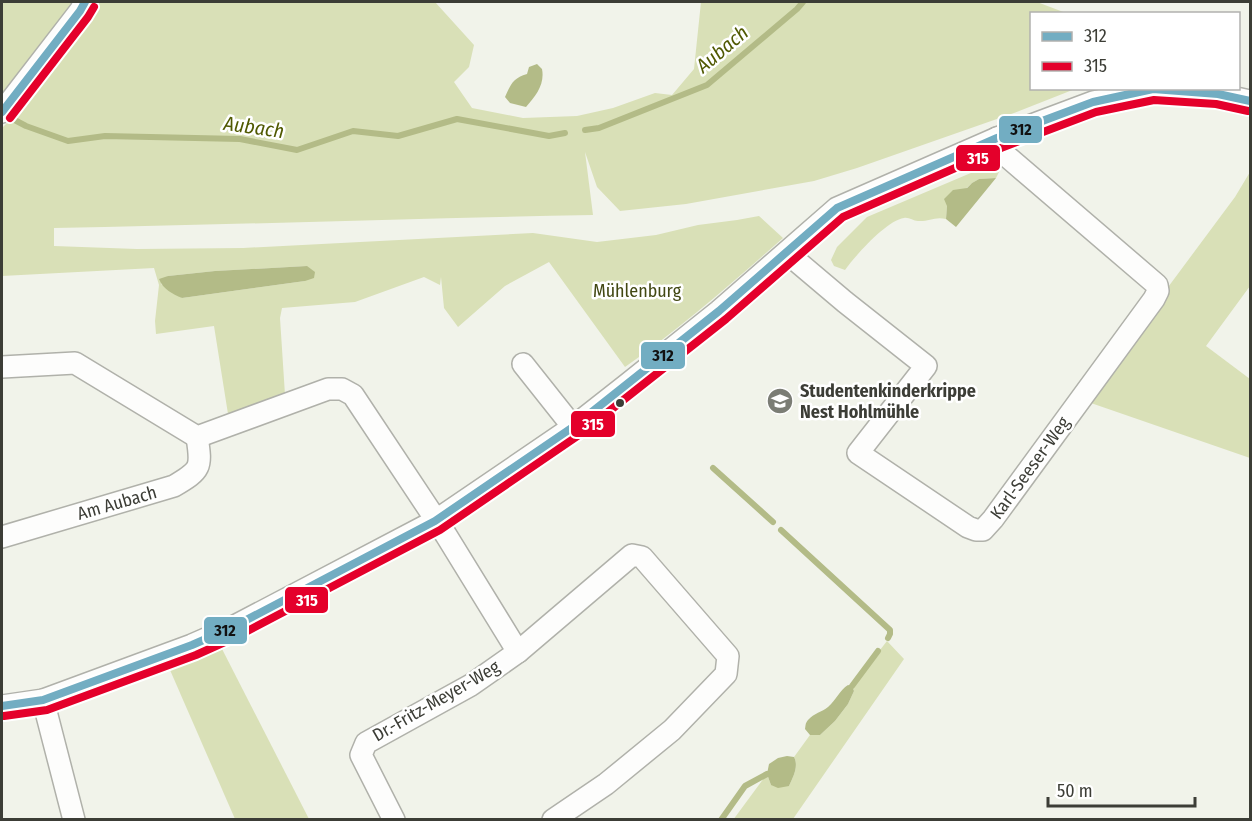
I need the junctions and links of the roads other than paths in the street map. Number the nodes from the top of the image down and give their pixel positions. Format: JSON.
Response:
{"nodes":[{"id":1,"x":85,"y":2,"type":"edge"},
{"id":2,"x":1149,"y":90,"type":"edge"},
{"id":3,"x":1167,"y":90,"type":"edge"},
{"id":4,"x":1251,"y":101,"type":"edge"},
{"id":5,"x":2,"y":112,"type":"edge"},
{"id":6,"x":997,"y":138,"type":"junction"},
{"id":7,"x":788,"y":253,"type":"junction"},
{"id":8,"x":523,"y":364,"type":"dead end"},
{"id":9,"x":2,"y":368,"type":"edge"},
{"id":10,"x":573,"y":427,"type":"junction"},
{"id":11,"x":197,"y":437,"type":"junction"},
{"id":12,"x":435,"y":521,"type":"junction"},
{"id":13,"x":2,"y":537,"type":"edge"},
{"id":14,"x":518,"y":652,"type":"junction"},
{"id":15,"x":44,"y":700,"type":"junction"},
{"id":16,"x":2,"y":706,"type":"edge"},
{"id":17,"x":74,"y":819,"type":"edge"},
{"id":18,"x":394,"y":819,"type":"edge"},
{"id":19,"x":553,"y":819,"type":"edge"}],
"edges":[{"from":1,"to":5,"type":"street"},
{"from":2,"to":6,"type":"street"},
{"from":3,"to":4,"type":"street"},
{"from":6,"to":7,"type":"street"},
{"from":6,"to":7,"type":"street","name":"Karl-Seeser-Weg"},
{"from":7,"to":10,"type":"street"},
{"from":8,"to":10,"type":"street"},
{"from":9,"to":11,"type":"street"},
{"from":10,"to":12,"type":"street"},
{"from":11,"to":12,"type":"street"},
{"from":11,"to":13,"type":"street","name":"Am Aubach"},
{"from":12,"to":14,"type":"street","name":"Dr.-Fritz-Meyer-Weg"},
{"from":12,"to":15,"type":"street"},
{"from":14,"to":18,"type":"street","name":"Dr.-Fritz-Meyer-Weg"},
{"from":14,"to":19,"type":"street","name":"Dr.-Fritz-Meyer-Weg"},
{"from":15,"to":16,"type":"street"},
{"from":15,"to":17,"type":"street"}]}
